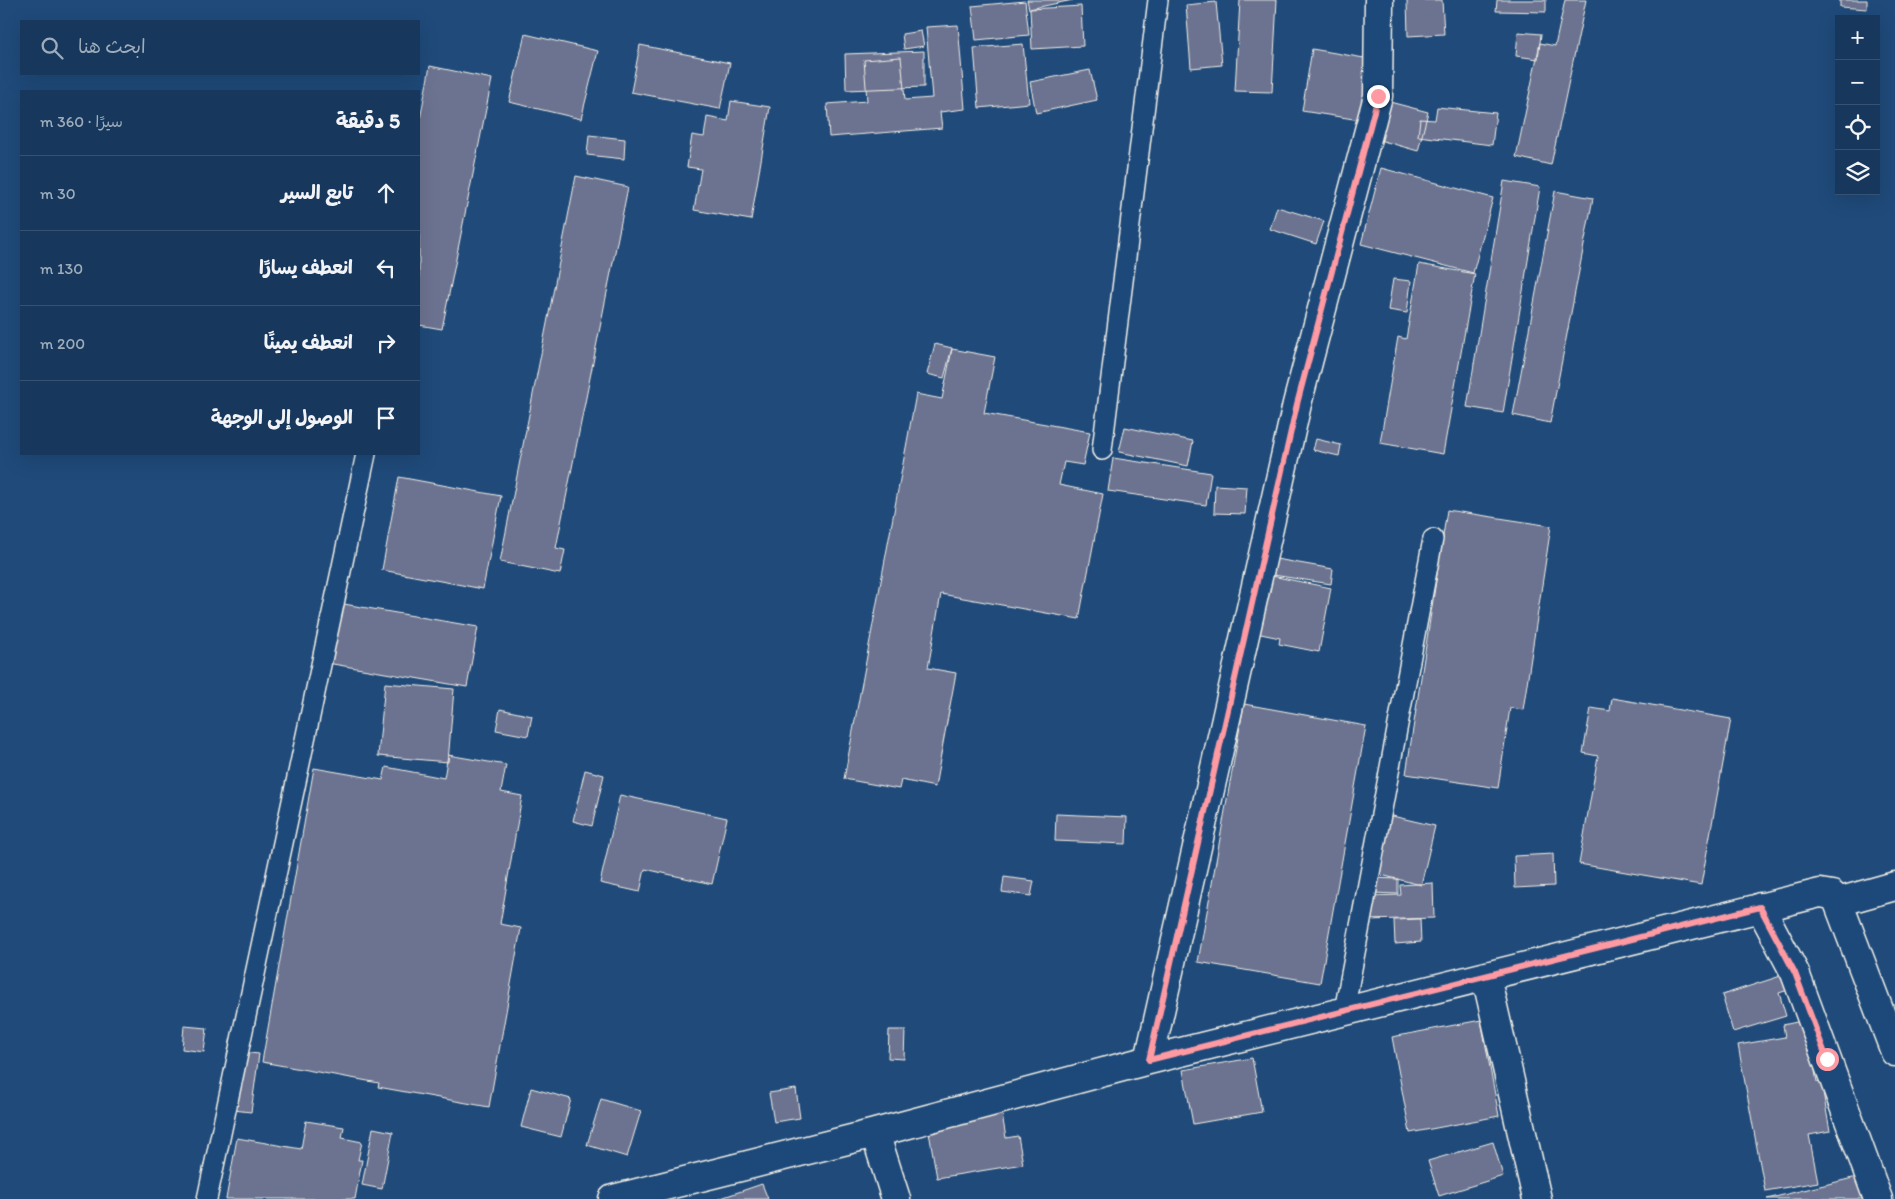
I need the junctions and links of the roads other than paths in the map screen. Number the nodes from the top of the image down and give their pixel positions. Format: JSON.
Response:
{"nodes":[{"id":1,"x":1158,"y":0,"type":"edge"},
{"id":2,"x":1380,"y":0,"type":"edge"},
{"id":3,"x":1102,"y":450,"type":"dead end"},
{"id":4,"x":366,"y":455,"type":"edge"},
{"id":5,"x":1433,"y":539,"type":"dead end"},
{"id":6,"x":1895,"y":886,"type":"edge"},
{"id":7,"x":1838,"y":902,"type":"junction"},
{"id":8,"x":1760,"y":907,"type":"junction"},
{"id":9,"x":1486,"y":976,"type":"junction"},
{"id":10,"x":1344,"y":1011,"type":"junction"},
{"id":11,"x":1895,"y":1052,"type":"edge"},
{"id":12,"x":1149,"y":1060,"type":"junction"},
{"id":13,"x":875,"y":1133,"type":"junction"},
{"id":14,"x":207,"y":1199,"type":"edge"},
{"id":15,"x":613,"y":1199,"type":"edge"},
{"id":16,"x":896,"y":1199,"type":"edge"},
{"id":17,"x":1537,"y":1199,"type":"edge"},
{"id":18,"x":1878,"y":1199,"type":"edge"}],
"edges":[{"from":1,"to":3,"type":"lane"},
{"from":2,"to":12,"type":"street"},
{"from":4,"to":14,"type":"lane"},
{"from":5,"to":10,"type":"lane"},
{"from":6,"to":7,"type":"street"},
{"from":7,"to":8,"type":"street"},
{"from":7,"to":11,"type":"street"},
{"from":8,"to":9,"type":"street"},
{"from":8,"to":18,"type":"street"},
{"from":9,"to":10,"type":"street"},
{"from":9,"to":17,"type":"street"},
{"from":10,"to":12,"type":"street"},
{"from":12,"to":13,"type":"street"},
{"from":13,"to":15,"type":"street"},
{"from":13,"to":16,"type":"street"}]}
